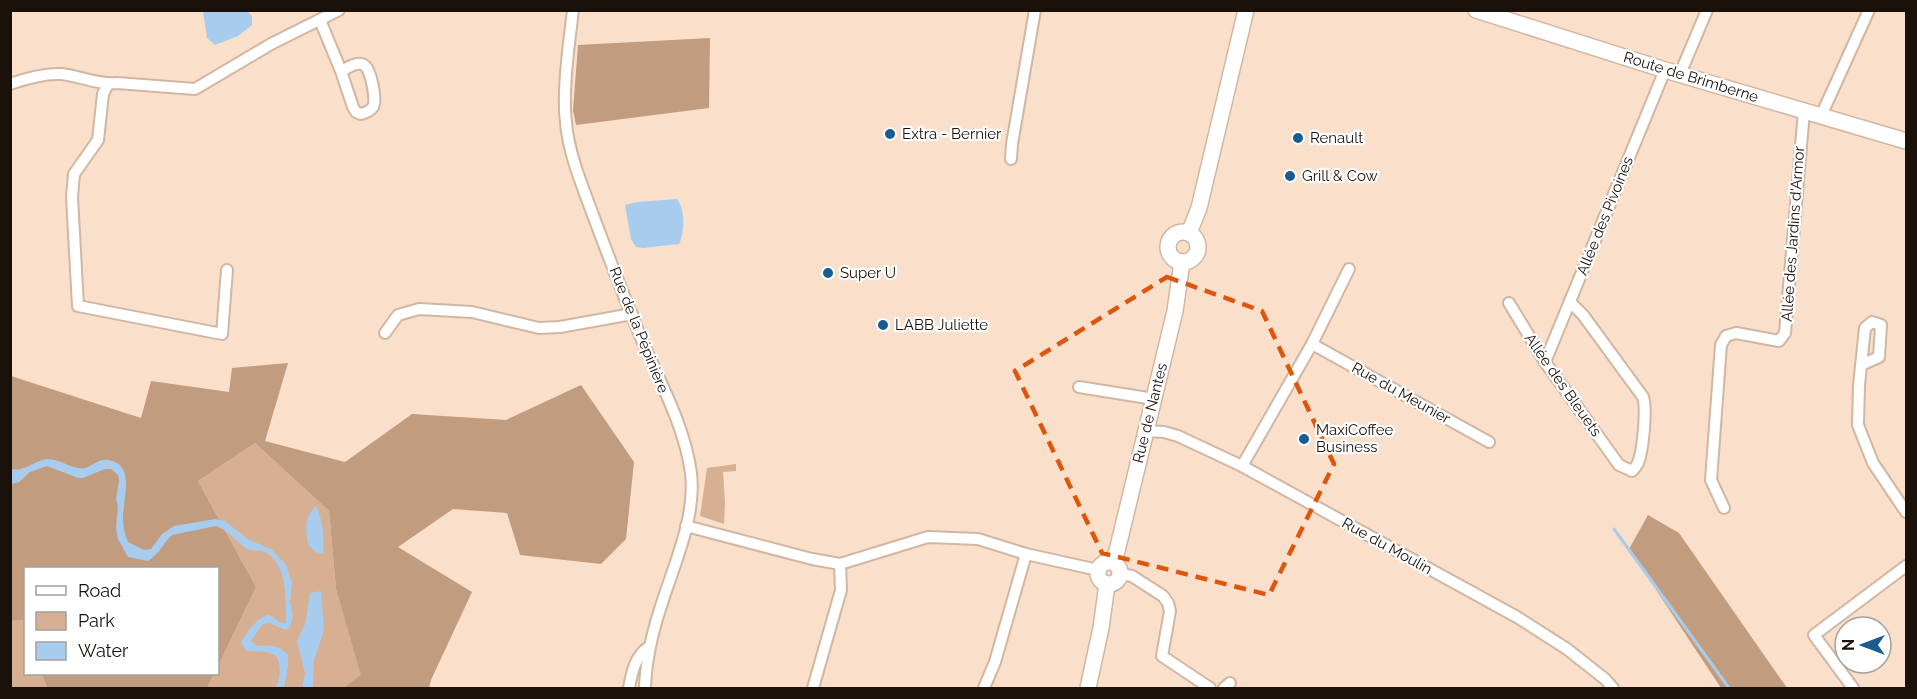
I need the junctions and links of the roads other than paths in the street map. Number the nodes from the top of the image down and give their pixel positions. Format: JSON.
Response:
{"nodes":[{"id":1,"x":339,"y":10,"type":"edge"},
{"id":2,"x":573,"y":10,"type":"edge"},
{"id":3,"x":1035,"y":10,"type":"edge"},
{"id":4,"x":1246,"y":10,"type":"edge"},
{"id":5,"x":1476,"y":10,"type":"edge"},
{"id":6,"x":1707,"y":10,"type":"edge"},
{"id":7,"x":1869,"y":10,"type":"edge"},
{"id":8,"x":320,"y":20,"type":"junction"},
{"id":9,"x":1665,"y":70,"type":"junction"},
{"id":10,"x":341,"y":71,"type":"junction"},
{"id":11,"x":1680,"y":74,"type":"junction"},
{"id":12,"x":10,"y":84,"type":"edge"},
{"id":13,"x":108,"y":84,"type":"junction"},
{"id":14,"x":1804,"y":111,"type":"junction"},
{"id":15,"x":1821,"y":116,"type":"junction"},
{"id":16,"x":1906,"y":141,"type":"edge"},
{"id":17,"x":1011,"y":159,"type":"dead end"},
{"id":18,"x":1189,"y":233,"type":"junction"},
{"id":19,"x":1182,"y":262,"type":"junction"},
{"id":20,"x":1349,"y":269,"type":"dead end"},
{"id":21,"x":226,"y":270,"type":"dead end"},
{"id":22,"x":1570,"y":302,"type":"junction"},
{"id":23,"x":1509,"y":303,"type":"dead end"},
{"id":24,"x":632,"y":314,"type":"junction"},
{"id":25,"x":385,"y":333,"type":"dead end"},
{"id":26,"x":1312,"y":344,"type":"junction"},
{"id":27,"x":1545,"y":362,"type":"junction"},
{"id":28,"x":1862,"y":364,"type":"dead end"},
{"id":29,"x":1079,"y":387,"type":"dead end"},
{"id":30,"x":1154,"y":399,"type":"junction"},
{"id":31,"x":1146,"y":430,"type":"junction"},
{"id":32,"x":1489,"y":442,"type":"dead end"},
{"id":33,"x":1242,"y":466,"type":"junction"},
{"id":34,"x":1724,"y":508,"type":"dead end"},
{"id":35,"x":1906,"y":512,"type":"edge"},
{"id":36,"x":686,"y":526,"type":"junction"},
{"id":37,"x":1026,"y":554,"type":"junction"},
{"id":38,"x":840,"y":564,"type":"junction"},
{"id":39,"x":1906,"y":566,"type":"edge"},
{"id":40,"x":1116,"y":568,"type":"junction"},
{"id":41,"x":1098,"y":570,"type":"junction"},
{"id":42,"x":1107,"y":584,"type":"junction"},
{"id":43,"x":649,"y":647,"type":"junction"},
{"id":44,"x":629,"y":688,"type":"edge"},
{"id":45,"x":645,"y":688,"type":"edge"},
{"id":46,"x":813,"y":688,"type":"edge"},
{"id":47,"x":984,"y":688,"type":"edge"},
{"id":48,"x":1088,"y":688,"type":"edge"},
{"id":49,"x":1210,"y":688,"type":"edge"},
{"id":50,"x":1613,"y":688,"type":"edge"},
{"id":51,"x":1853,"y":688,"type":"edge"}],
"edges":[{"from":1,"to":8,"type":"street"},
{"from":2,"to":24,"type":"street","name":"Rue de la Pépinière"},
{"from":3,"to":17,"type":"street"},
{"from":4,"to":18,"type":"main road"},
{"from":5,"to":9,"type":"main road","name":"Route de Brimberne"},
{"from":6,"to":11,"type":"street"},
{"from":7,"to":15,"type":"street"},
{"from":8,"to":10,"type":"street"},
{"from":8,"to":13,"type":"street"},
{"from":9,"to":11,"type":"main road","name":"Route de Brimberne"},
{"from":9,"to":22,"type":"street","name":"Allée des Pivoines"},
{"from":10,"to":10,"type":"street"},
{"from":11,"to":14,"type":"main road","name":"Route de Brimberne"},
{"from":12,"to":13,"type":"street"},
{"from":13,"to":21,"type":"street"},
{"from":14,"to":15,"type":"main road","name":"Route de Brimberne"},
{"from":14,"to":34,"type":"street","name":"Allée des Jardins d'Armor"},
{"from":15,"to":16,"type":"main road","name":"Route de Brimberne"},
{"from":18,"to":19,"type":"main road"},
{"from":18,"to":19,"type":"main road"},
{"from":19,"to":30,"type":"main road","name":"Rue de Nantes"},
{"from":20,"to":26,"type":"street"},
{"from":22,"to":27,"type":"street","name":"Allée des Pivoines"},
{"from":22,"to":27,"type":"street","name":"Allée des Bleuets"},
{"from":23,"to":27,"type":"street","name":"Allée des Bleuets"},
{"from":24,"to":25,"type":"street"},
{"from":24,"to":36,"type":"street","name":"Rue de la Pépinière"},
{"from":26,"to":32,"type":"street","name":"Rue du Meunier"},
{"from":26,"to":33,"type":"street"},
{"from":28,"to":35,"type":"street"},
{"from":29,"to":30,"type":"street"},
{"from":30,"to":31,"type":"main road","name":"Rue de Nantes"},
{"from":31,"to":33,"type":"street","name":"Rue du Moulin"},
{"from":31,"to":40,"type":"main road","name":"Rue de Nantes"},
{"from":33,"to":50,"type":"street","name":"Rue du Moulin"},
{"from":36,"to":38,"type":"street"},
{"from":36,"to":43,"type":"street","name":"Rue de la Pépinière"},
{"from":37,"to":38,"type":"street"},
{"from":37,"to":41,"type":"street"},
{"from":37,"to":47,"type":"street"},
{"from":38,"to":46,"type":"street"},
{"from":39,"to":51,"type":"street"},
{"from":40,"to":41,"type":"main road"},
{"from":40,"to":42,"type":"main road"},
{"from":40,"to":49,"type":"street"},
{"from":41,"to":42,"type":"main road"},
{"from":42,"to":48,"type":"main road"},
{"from":43,"to":44,"type":"street","name":"Rue de la Pépinière"},
{"from":43,"to":45,"type":"street","name":"Rue de la Pépinière"}]}
